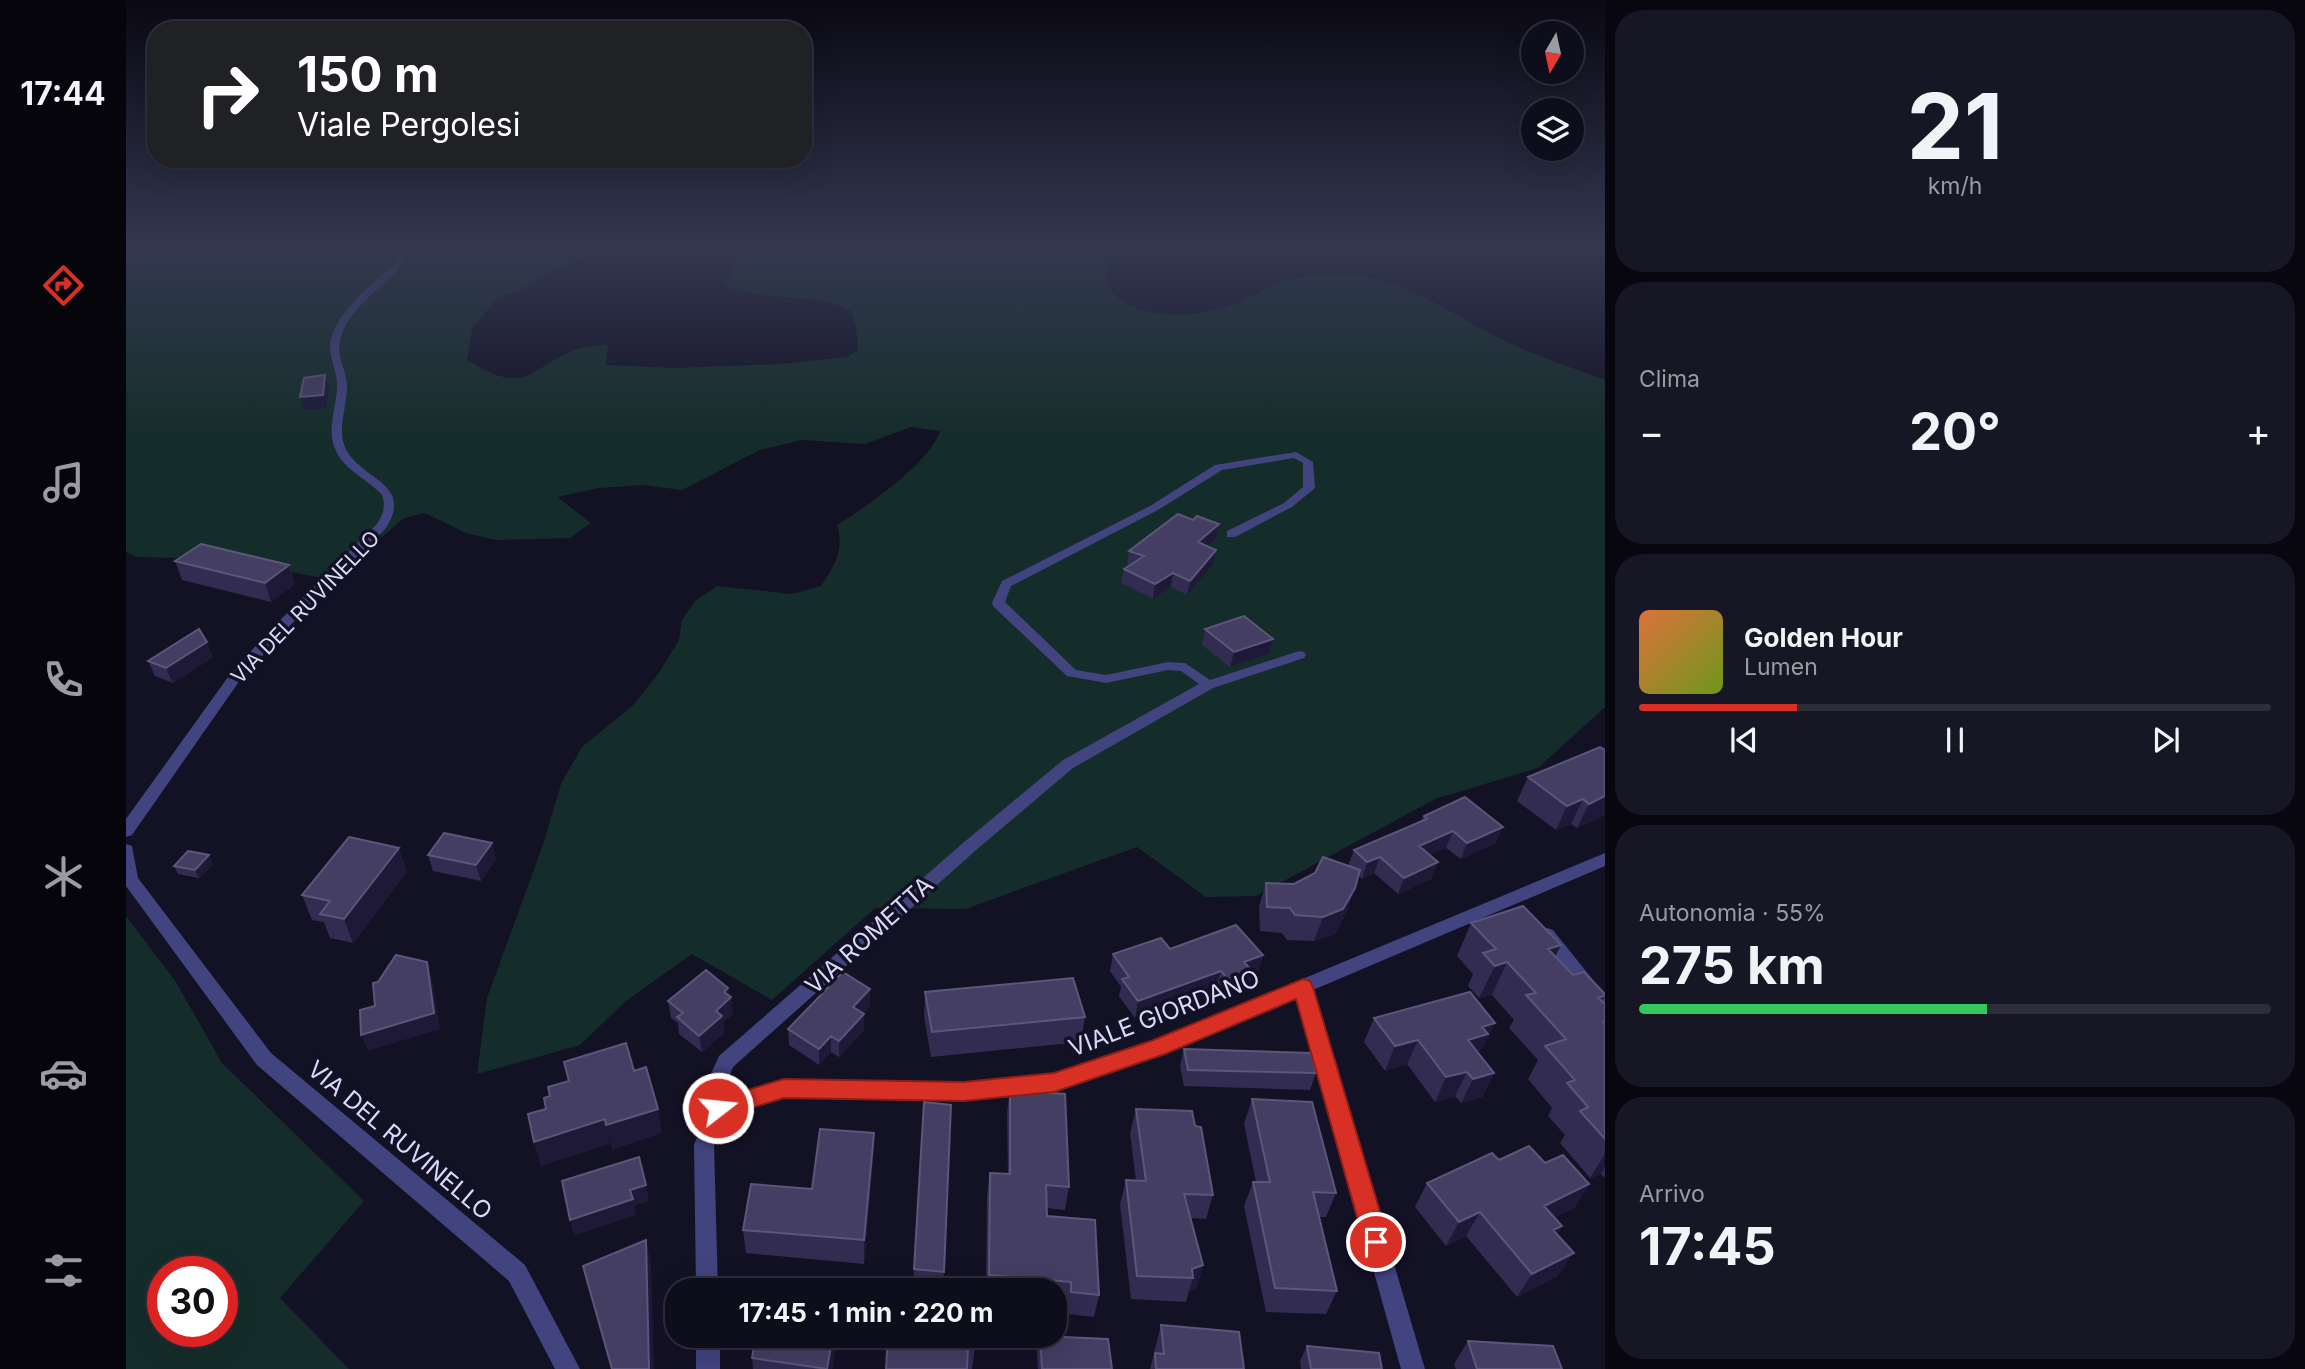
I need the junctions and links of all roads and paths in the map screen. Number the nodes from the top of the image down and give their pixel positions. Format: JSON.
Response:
{"nodes":[{"id":1,"x":352,"y":312,"type":"edge"},
{"id":2,"x":1231,"y":534,"type":"dead end"},
{"id":3,"x":1299,"y":655,"type":"dead end"},
{"id":4,"x":1208,"y":685,"type":"junction"},
{"id":5,"x":126,"y":831,"type":"edge"},
{"id":6,"x":126,"y":850,"type":"edge"},
{"id":7,"x":1605,"y":859,"type":"edge"},
{"id":8,"x":1523,"y":907,"type":"junction"},
{"id":9,"x":1303,"y":987,"type":"junction"},
{"id":10,"x":1605,"y":1009,"type":"edge"},
{"id":11,"x":718,"y":1108,"type":"junction"},
{"id":12,"x":707,"y":1278,"type":"edge"},
{"id":13,"x":708,"y":1348,"type":"edge"},
{"id":14,"x":568,"y":1369,"type":"edge"},
{"id":15,"x":708,"y":1369,"type":"edge"},
{"id":16,"x":1413,"y":1369,"type":"edge"}],
"edges":[{"from":1,"to":5,"type":"street","name":"VIA DEL RUVINELLO"},
{"from":2,"to":4,"type":"street"},
{"from":3,"to":4,"type":"street","name":"VIA ROMETTA"},
{"from":4,"to":11,"type":"street","name":"VIA ROMETTA"},
{"from":6,"to":14,"type":"street","name":"VIA DEL RUVINELLO"},
{"from":7,"to":8,"type":"street","name":"VIALE GIORDANO"},
{"from":8,"to":9,"type":"street","name":"VIALE GIORDANO"},
{"from":8,"to":10,"type":"street"},
{"from":9,"to":11,"type":"street","name":"VIALE GIORDANO"},
{"from":9,"to":16,"type":"street"},
{"from":11,"to":12,"type":"street","name":"VIA ROMETTA"},
{"from":13,"to":15,"type":"street"}]}
